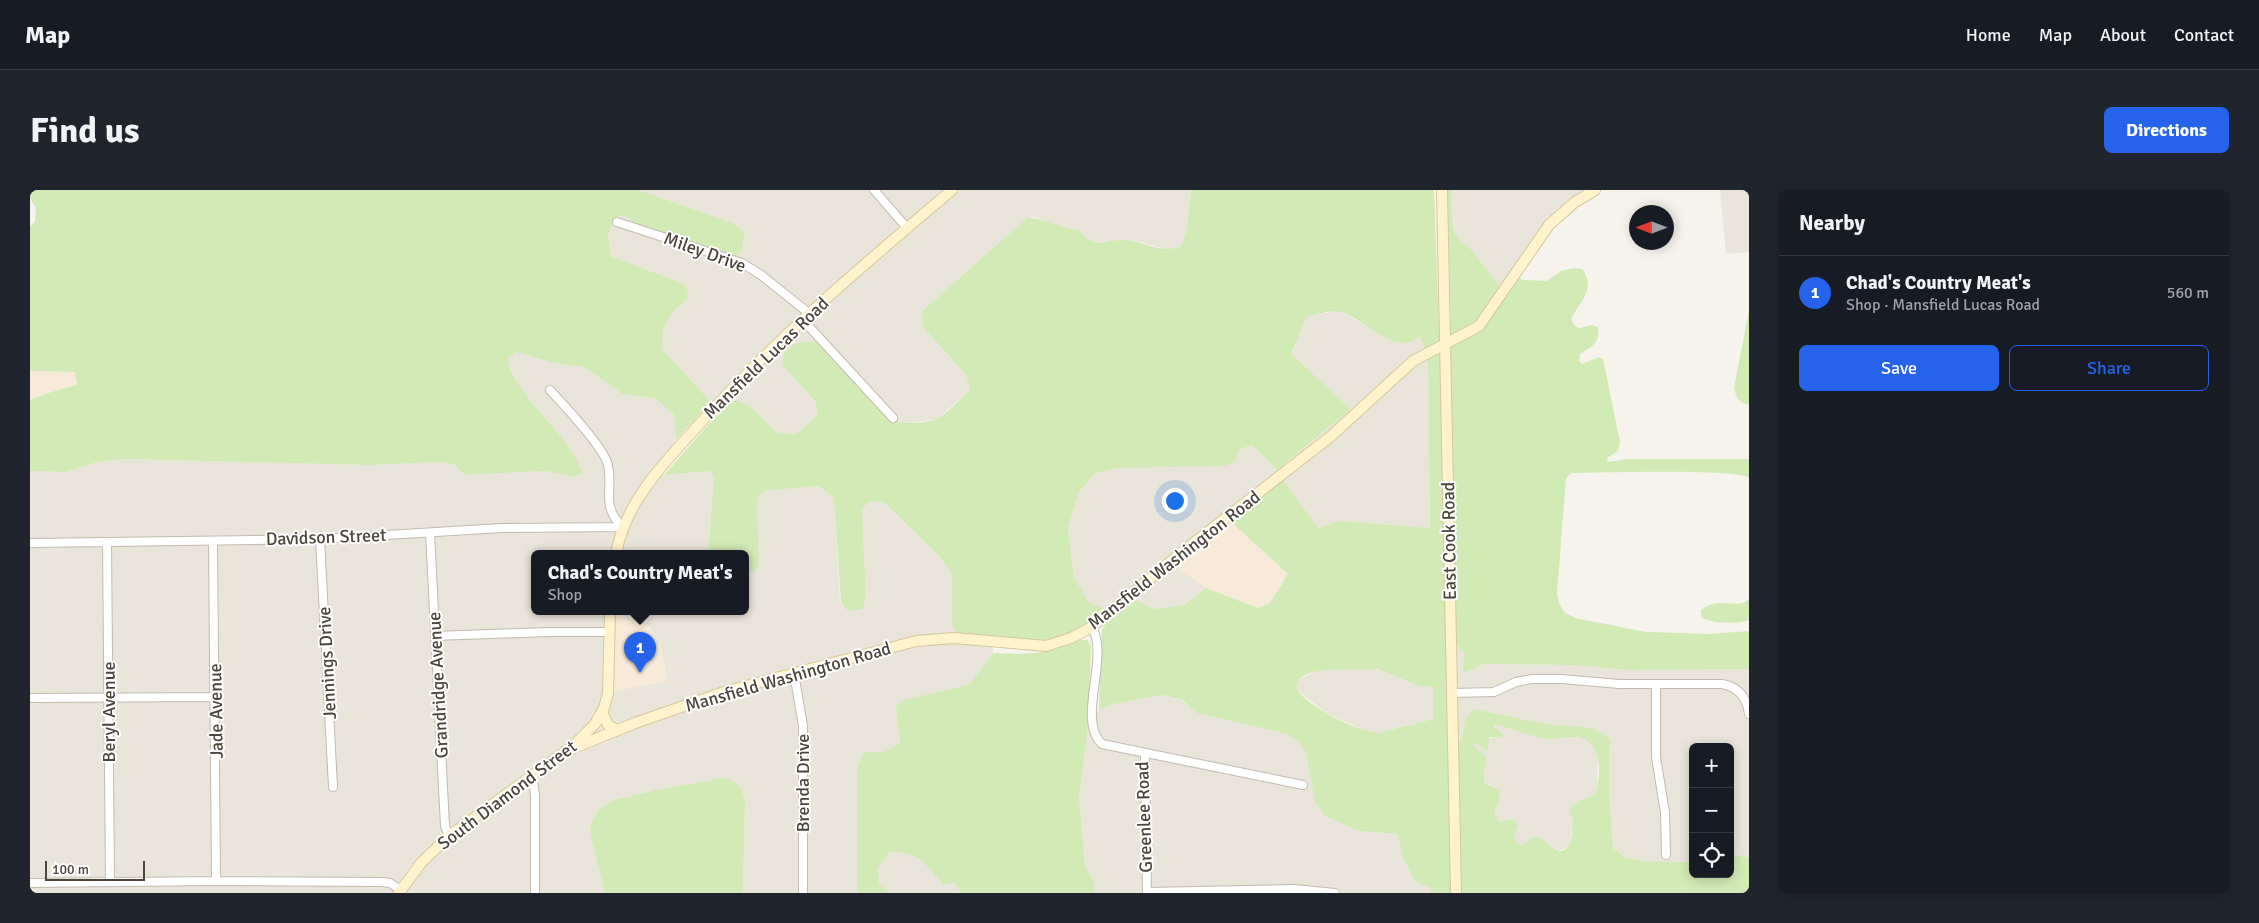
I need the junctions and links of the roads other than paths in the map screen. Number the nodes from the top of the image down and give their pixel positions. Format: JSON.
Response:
{"nodes":[{"id":1,"x":874,"y":190,"type":"edge"},
{"id":2,"x":952,"y":190,"type":"edge"},
{"id":3,"x":1442,"y":190,"type":"edge"},
{"id":4,"x":1595,"y":190,"type":"edge"},
{"id":5,"x":617,"y":222,"type":"dead end"},
{"id":6,"x":907,"y":228,"type":"junction"},
{"id":7,"x":807,"y":317,"type":"junction"},
{"id":8,"x":1445,"y":345,"type":"junction"},
{"id":9,"x":550,"y":390,"type":"dead end"},
{"id":10,"x":893,"y":418,"type":"dead end"},
{"id":11,"x":623,"y":527,"type":"junction"},
{"id":12,"x":430,"y":533,"type":"junction"},
{"id":13,"x":320,"y":539,"type":"junction"},
{"id":14,"x":213,"y":541,"type":"junction"},
{"id":15,"x":107,"y":542,"type":"junction"},
{"id":16,"x":30,"y":543,"type":"edge"},
{"id":17,"x":617,"y":550,"type":"edge"},
{"id":18,"x":610,"y":615,"type":"edge"},
{"id":19,"x":1092,"y":627,"type":"junction"},
{"id":20,"x":610,"y":632,"type":"junction"},
{"id":21,"x":435,"y":636,"type":"junction"},
{"id":22,"x":794,"y":673,"type":"junction"},
{"id":23,"x":1656,"y":684,"type":"junction"},
{"id":24,"x":1452,"y":693,"type":"junction"},
{"id":25,"x":108,"y":697,"type":"junction"},
{"id":26,"x":216,"y":697,"type":"junction"},
{"id":27,"x":30,"y":698,"type":"edge"},
{"id":28,"x":1749,"y":714,"type":"edge"},
{"id":29,"x":599,"y":717,"type":"junction"},
{"id":30,"x":617,"y":730,"type":"junction"},
{"id":31,"x":564,"y":752,"type":"junction"},
{"id":32,"x":1144,"y":754,"type":"junction"},
{"id":33,"x":532,"y":775,"type":"junction"},
{"id":34,"x":1303,"y":785,"type":"dead end"},
{"id":35,"x":333,"y":787,"type":"dead end"},
{"id":36,"x":449,"y":836,"type":"junction"},
{"id":37,"x":1666,"y":855,"type":"dead end"},
{"id":38,"x":216,"y":881,"type":"junction"},
{"id":39,"x":110,"y":882,"type":"junction"},
{"id":40,"x":30,"y":883,"type":"edge"},
{"id":41,"x":400,"y":891,"type":"edge"},
{"id":42,"x":1147,"y":892,"type":"edge"},
{"id":43,"x":536,"y":893,"type":"edge"},
{"id":44,"x":803,"y":893,"type":"edge"},
{"id":45,"x":1335,"y":893,"type":"edge"},
{"id":46,"x":1456,"y":893,"type":"edge"}],
"edges":[{"from":1,"to":6,"type":"street"},
{"from":2,"to":6,"type":"street","name":"Mansfield Lucas Road"},
{"from":3,"to":8,"type":"street","name":"East Cook Road"},
{"from":4,"to":8,"type":"street","name":"Mansfield Washington Road"},
{"from":5,"to":7,"type":"street","name":"Miley Drive"},
{"from":6,"to":7,"type":"street","name":"Mansfield Lucas Road"},
{"from":7,"to":10,"type":"street","name":"Miley Drive"},
{"from":7,"to":11,"type":"street","name":"Mansfield Lucas Road"},
{"from":8,"to":19,"type":"street","name":"Mansfield Washington Road"},
{"from":8,"to":24,"type":"street","name":"East Cook Road"},
{"from":9,"to":11,"type":"street"},
{"from":11,"to":12,"type":"street","name":"Davidson Street"},
{"from":11,"to":17,"type":"street","name":"Mansfield Lucas Road"},
{"from":12,"to":13,"type":"street","name":"Davidson Street"},
{"from":12,"to":21,"type":"street","name":"Grandridge Avenue"},
{"from":13,"to":14,"type":"street","name":"Davidson Street"},
{"from":13,"to":35,"type":"street","name":"Jennings Drive"},
{"from":14,"to":15,"type":"street","name":"Davidson Street"},
{"from":14,"to":26,"type":"street","name":"Jade Avenue"},
{"from":15,"to":16,"type":"street","name":"Davidson Street"},
{"from":15,"to":25,"type":"street","name":"Beryl Avenue"},
{"from":18,"to":20,"type":"street"},
{"from":19,"to":22,"type":"street","name":"Mansfield Washington Road"},
{"from":19,"to":32,"type":"street","name":"Greenlee Road"},
{"from":20,"to":21,"type":"street"},
{"from":20,"to":29,"type":"street"},
{"from":21,"to":36,"type":"street","name":"Grandridge Avenue"},
{"from":22,"to":30,"type":"street","name":"Mansfield Washington Road"},
{"from":22,"to":44,"type":"street","name":"Brenda Drive"},
{"from":23,"to":24,"type":"street"},
{"from":23,"to":28,"type":"street"},
{"from":23,"to":37,"type":"street"},
{"from":24,"to":46,"type":"street","name":"East Cook Road"},
{"from":25,"to":26,"type":"street"},
{"from":25,"to":27,"type":"street"},
{"from":25,"to":39,"type":"street","name":"Beryl Avenue"},
{"from":26,"to":38,"type":"street","name":"Jade Avenue"},
{"from":29,"to":30,"type":"street"},
{"from":29,"to":31,"type":"street","name":"South Diamond Street"},
{"from":30,"to":31,"type":"street","name":"Mansfield Washington Road"},
{"from":31,"to":33,"type":"street","name":"South Diamond Street"},
{"from":32,"to":34,"type":"street"},
{"from":32,"to":42,"type":"street","name":"Greenlee Road"},
{"from":33,"to":36,"type":"street","name":"South Diamond Street"},
{"from":33,"to":43,"type":"street"},
{"from":36,"to":41,"type":"street","name":"South Diamond Street"},
{"from":38,"to":39,"type":"street"},
{"from":38,"to":41,"type":"street"},
{"from":39,"to":40,"type":"street"},
{"from":42,"to":45,"type":"street"}]}
